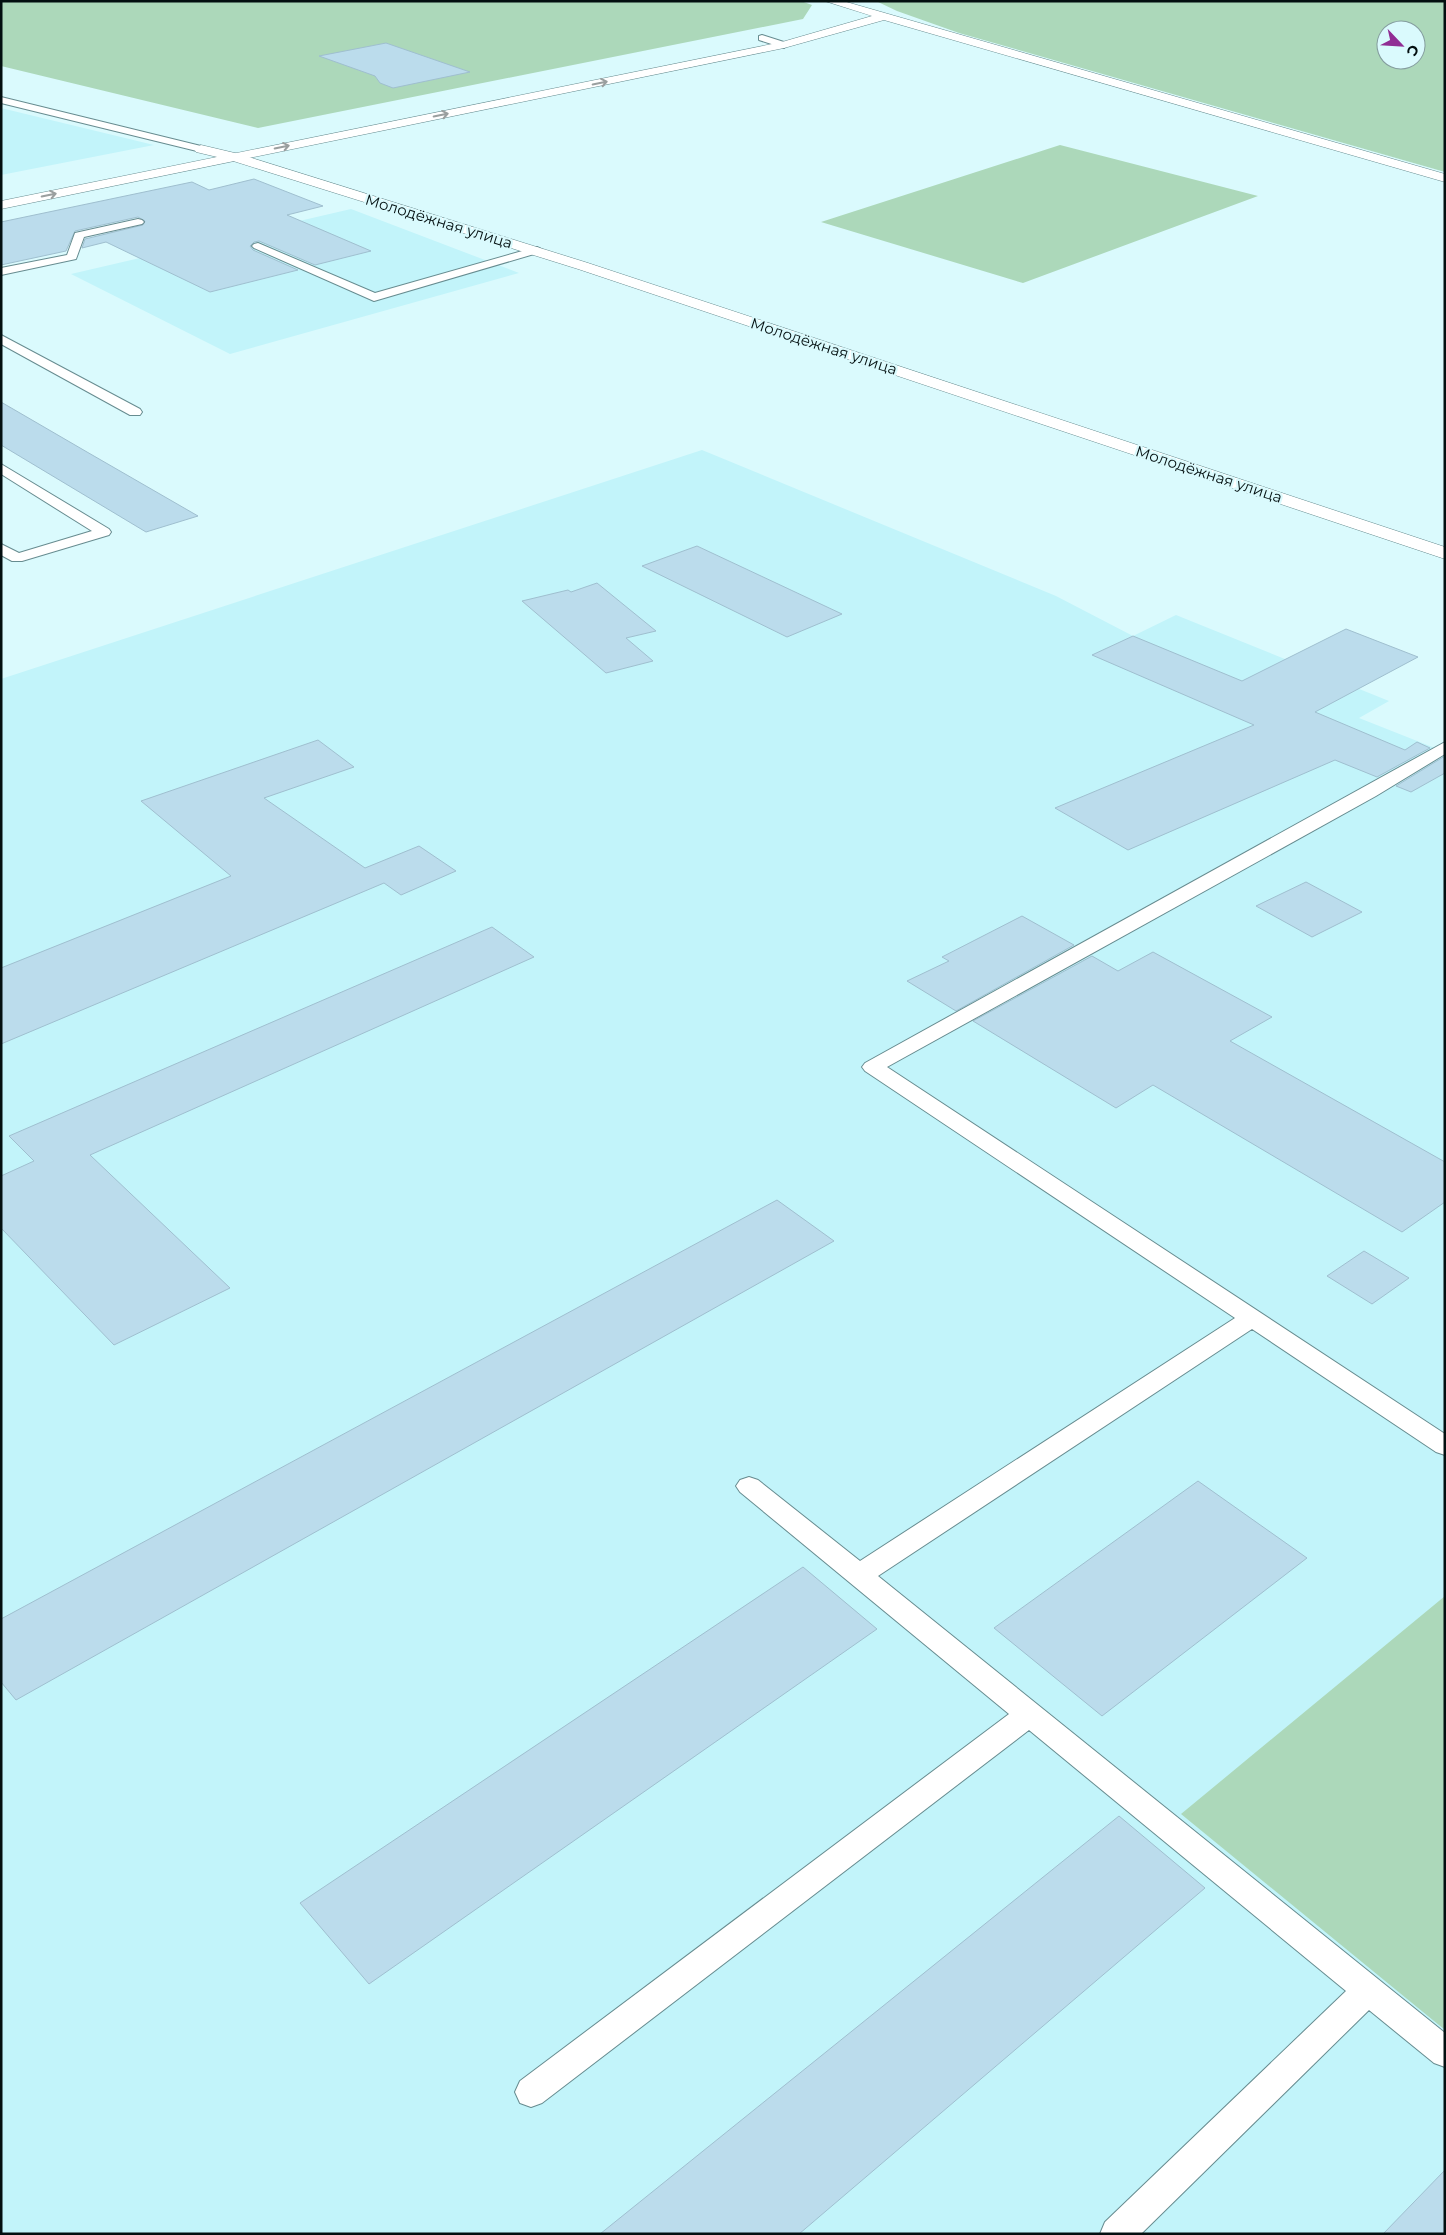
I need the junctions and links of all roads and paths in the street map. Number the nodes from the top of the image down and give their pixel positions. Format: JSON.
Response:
{"nodes":[{"id":1,"x":830,"y":1,"type":"edge"},
{"id":2,"x":882,"y":18,"type":"junction"},
{"id":3,"x":762,"y":38,"type":"junction"},
{"id":4,"x":784,"y":45,"type":"junction"},
{"id":5,"x":598,"y":70,"type":"dead end"},
{"id":6,"x":1,"y":100,"type":"edge"},
{"id":7,"x":201,"y":149,"type":"junction"},
{"id":8,"x":232,"y":150,"type":"junction"},
{"id":9,"x":173,"y":155,"type":"dead end"},
{"id":10,"x":1445,"y":178,"type":"edge"},
{"id":11,"x":1,"y":205,"type":"edge"},
{"id":12,"x":138,"y":222,"type":"dead end"},
{"id":13,"x":258,"y":246,"type":"dead end"},
{"id":14,"x":537,"y":250,"type":"junction"},
{"id":15,"x":1,"y":272,"type":"edge"},
{"id":16,"x":1,"y":339,"type":"edge"},
{"id":17,"x":134,"y":412,"type":"dead end"},
{"id":18,"x":1,"y":468,"type":"edge"},
{"id":19,"x":1,"y":548,"type":"edge"},
{"id":20,"x":1445,"y":553,"type":"edge"},
{"id":21,"x":1445,"y":747,"type":"edge"},
{"id":22,"x":1252,"y":1318,"type":"junction"},
{"id":23,"x":1445,"y":1446,"type":"edge"},
{"id":24,"x":749,"y":1486,"type":"dead end"},
{"id":25,"x":859,"y":1575,"type":"junction"},
{"id":26,"x":1030,"y":1714,"type":"junction"},
{"id":27,"x":1368,"y":1990,"type":"junction"},
{"id":28,"x":1445,"y":2053,"type":"edge"},
{"id":29,"x":531,"y":2092,"type":"dead end"},
{"id":30,"x":1117,"y":2234,"type":"edge"}],
"edges":[{"from":1,"to":2,"type":"street"},
{"from":2,"to":3,"type":"street"},
{"from":2,"to":4,"type":"street"},
{"from":2,"to":10,"type":"street"},
{"from":3,"to":4,"type":"lane"},
{"from":3,"to":5,"type":"street"},
{"from":8,"to":4,"type":"street","one_way":true},
{"from":6,"to":7,"type":"lane"},
{"from":7,"to":8,"type":"street","name":"Молодёжная улица"},
{"from":7,"to":9,"type":"street"},
{"from":11,"to":8,"type":"street","one_way":true},
{"from":8,"to":14,"type":"street","name":"Молодёжная улица"},
{"from":12,"to":15,"type":"lane"},
{"from":13,"to":14,"type":"lane"},
{"from":14,"to":20,"type":"street","name":"Молодёжная улица"},
{"from":16,"to":17,"type":"lane"},
{"from":18,"to":19,"type":"lane"},
{"from":21,"to":22,"type":"lane"},
{"from":22,"to":23,"type":"lane"},
{"from":22,"to":25,"type":"lane"},
{"from":24,"to":25,"type":"lane"},
{"from":25,"to":26,"type":"lane"},
{"from":26,"to":27,"type":"lane"},
{"from":26,"to":29,"type":"lane"},
{"from":27,"to":28,"type":"lane"},
{"from":27,"to":30,"type":"lane"}]}
